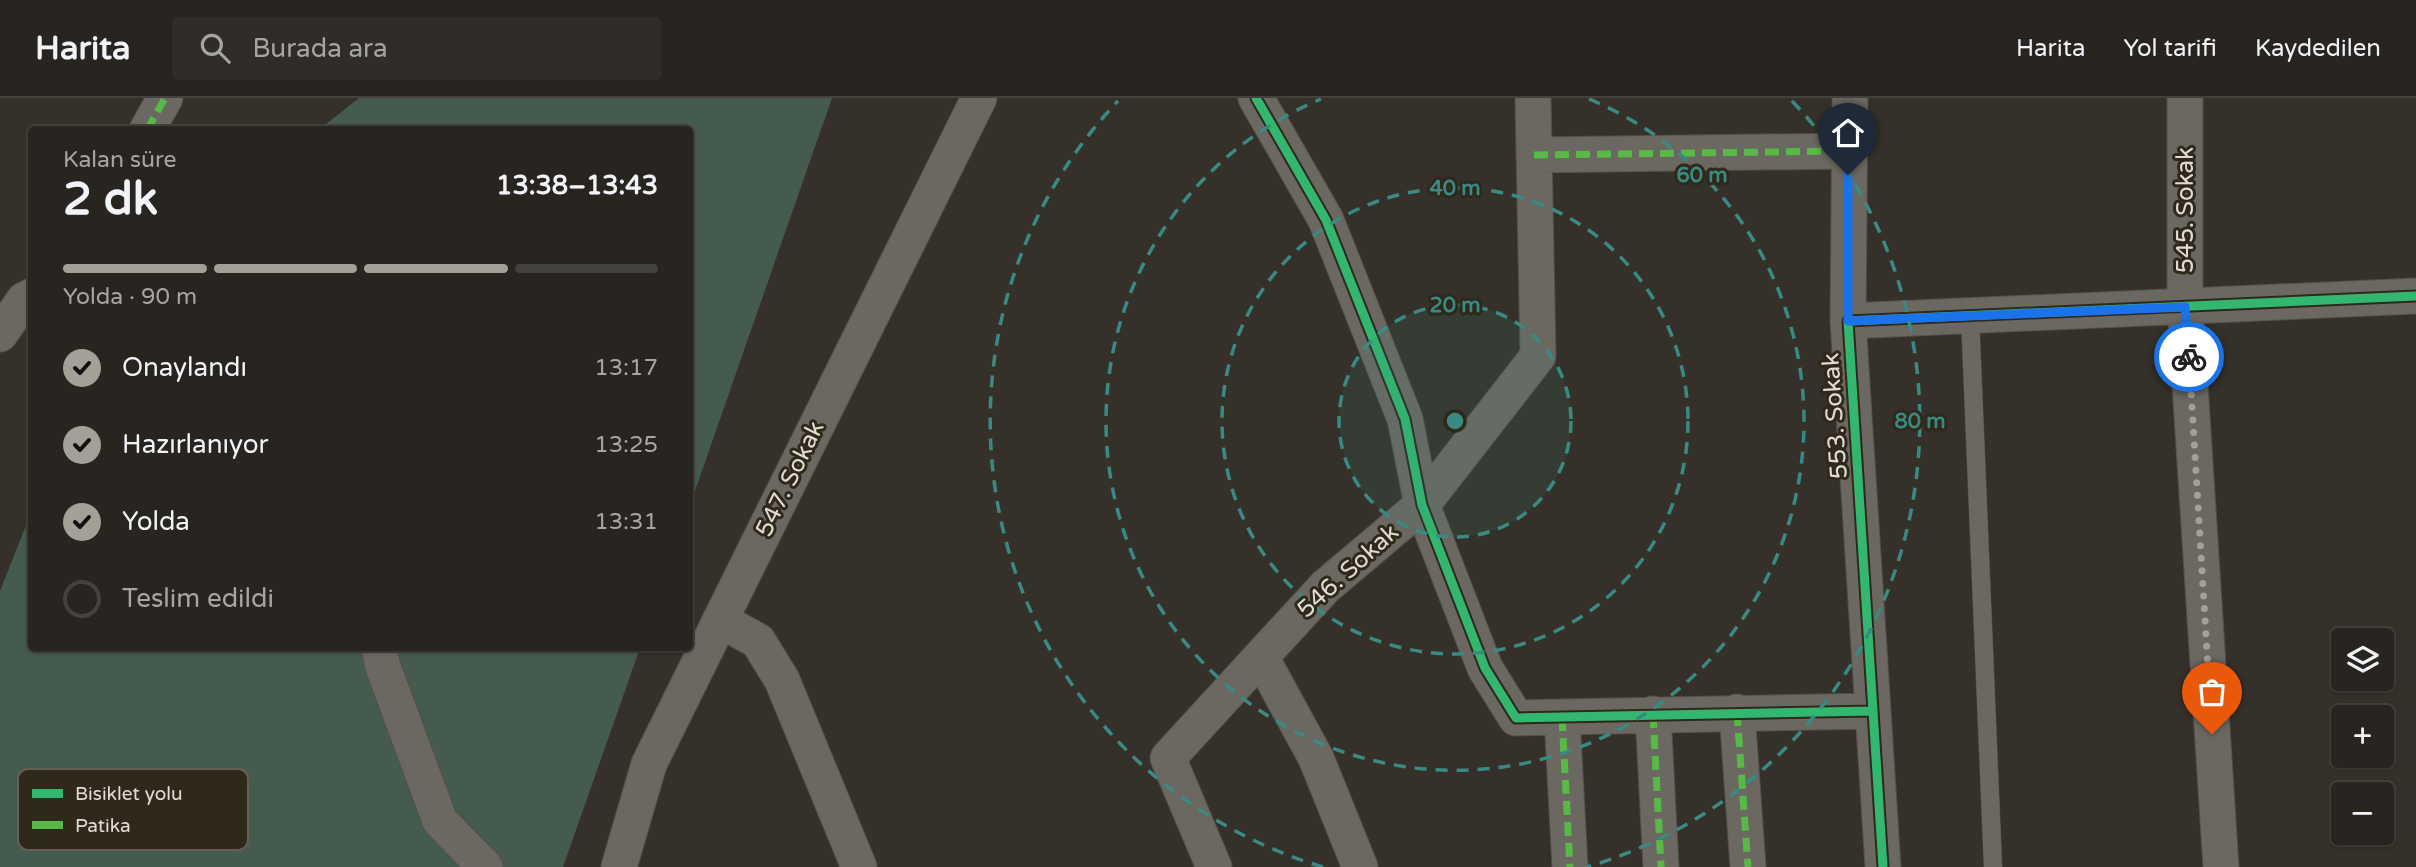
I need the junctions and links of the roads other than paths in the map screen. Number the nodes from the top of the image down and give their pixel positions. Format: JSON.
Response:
{"nodes":[{"id":1,"x":165,"y":98,"type":"edge"},
{"id":2,"x":979,"y":98,"type":"edge"},
{"id":3,"x":1256,"y":98,"type":"edge"},
{"id":4,"x":1533,"y":98,"type":"edge"},
{"id":5,"x":1850,"y":98,"type":"edge"},
{"id":6,"x":2185,"y":98,"type":"edge"},
{"id":7,"x":149,"y":126,"type":"edge"},
{"id":8,"x":1848,"y":151,"type":"junction"},
{"id":9,"x":1534,"y":155,"type":"junction"},
{"id":10,"x":2416,"y":296,"type":"edge"},
{"id":11,"x":28,"y":298,"type":"edge"},
{"id":12,"x":2185,"y":307,"type":"junction"},
{"id":13,"x":1970,"y":316,"type":"junction"},
{"id":14,"x":1848,"y":321,"type":"junction"},
{"id":15,"x":0,"y":334,"type":"edge"},
{"id":16,"x":1422,"y":505,"type":"junction"},
{"id":17,"x":720,"y":620,"type":"junction"},
{"id":18,"x":380,"y":651,"type":"edge"},
{"id":19,"x":1261,"y":657,"type":"junction"},
{"id":20,"x":1873,"y":711,"type":"junction"},
{"id":21,"x":1737,"y":712,"type":"junction"},
{"id":22,"x":1653,"y":714,"type":"junction"},
{"id":23,"x":1562,"y":717,"type":"junction"},
{"id":24,"x":485,"y":867,"type":"edge"},
{"id":25,"x":619,"y":867,"type":"edge"},
{"id":26,"x":859,"y":867,"type":"edge"},
{"id":27,"x":1214,"y":867,"type":"edge"},
{"id":28,"x":1360,"y":867,"type":"edge"},
{"id":29,"x":1570,"y":867,"type":"edge"},
{"id":30,"x":1661,"y":867,"type":"edge"},
{"id":31,"x":1748,"y":867,"type":"edge"},
{"id":32,"x":1882,"y":867,"type":"edge"},
{"id":33,"x":1993,"y":867,"type":"edge"},
{"id":34,"x":2221,"y":867,"type":"edge"}],
"edges":[{"from":1,"to":7,"type":"street"},
{"from":2,"to":17,"type":"street","name":"547. Sokak"},
{"from":3,"to":16,"type":"street"},
{"from":4,"to":9,"type":"street","name":"546. Sokak"},
{"from":5,"to":8,"type":"street"},
{"from":6,"to":12,"type":"street","name":"545. Sokak"},
{"from":8,"to":9,"type":"street"},
{"from":8,"to":14,"type":"street"},
{"from":9,"to":16,"type":"street","name":"546. Sokak"},
{"from":10,"to":12,"type":"street","name":"553. Sokak"},
{"from":11,"to":15,"type":"street"},
{"from":12,"to":13,"type":"street","name":"553. Sokak"},
{"from":12,"to":34,"type":"street","name":"545. Sokak"},
{"from":13,"to":14,"type":"street","name":"553. Sokak"},
{"from":13,"to":33,"type":"lane"},
{"from":14,"to":20,"type":"street","name":"553. Sokak"},
{"from":16,"to":19,"type":"street","name":"546. Sokak"},
{"from":16,"to":23,"type":"street"},
{"from":17,"to":25,"type":"street","name":"547. Sokak"},
{"from":17,"to":26,"type":"street"},
{"from":18,"to":24,"type":"street"},
{"from":19,"to":27,"type":"street","name":"546. Sokak"},
{"from":19,"to":28,"type":"street"},
{"from":20,"to":21,"type":"street"},
{"from":20,"to":32,"type":"street","name":"553. Sokak"},
{"from":21,"to":22,"type":"street"},
{"from":21,"to":31,"type":"street"},
{"from":22,"to":23,"type":"street"},
{"from":22,"to":30,"type":"street"},
{"from":23,"to":29,"type":"street"}]}
